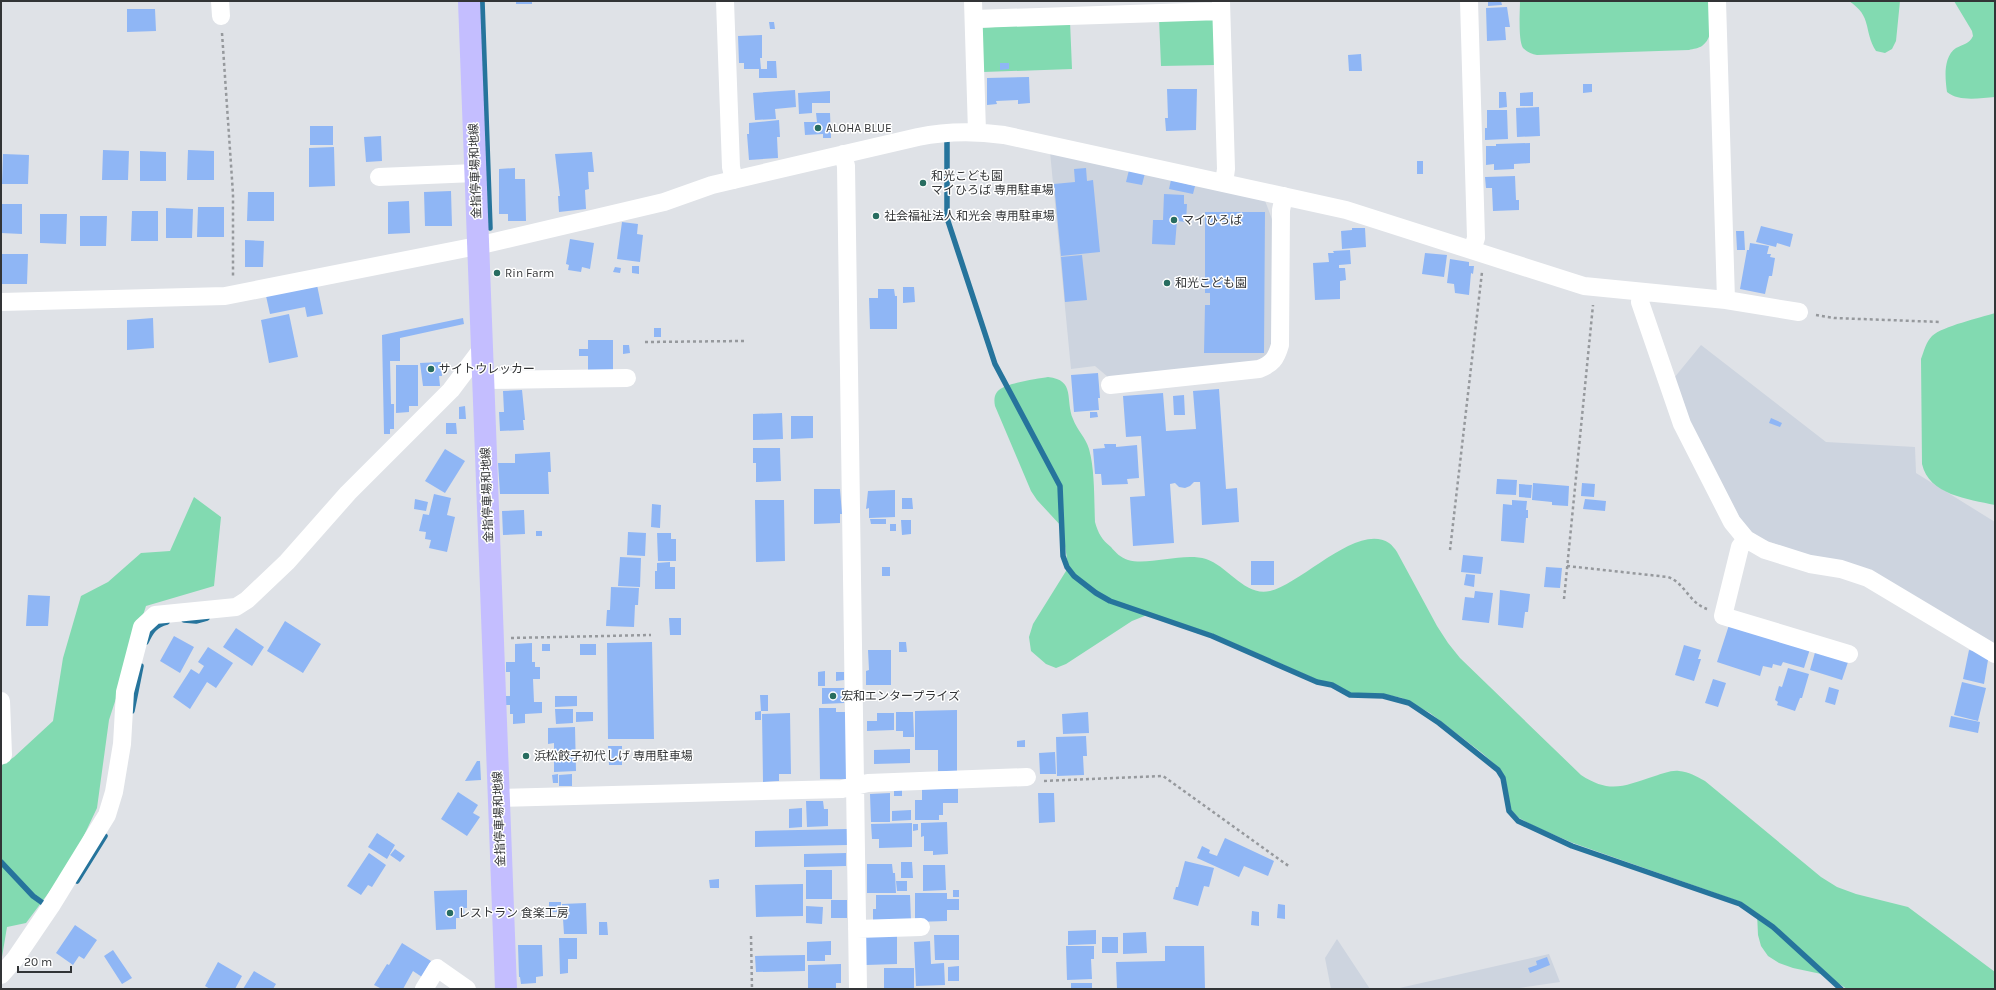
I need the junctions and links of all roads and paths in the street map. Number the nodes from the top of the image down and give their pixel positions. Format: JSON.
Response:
{"nodes":[{"id":1,"x":469,"y":1,"type":"edge"},
{"id":2,"x":725,"y":1,"type":"edge"},
{"id":3,"x":1469,"y":1,"type":"edge"},
{"id":4,"x":1717,"y":1,"type":"edge"},
{"id":5,"x":1221,"y":6,"type":"edge"},
{"id":6,"x":220,"y":9,"type":"edge"},
{"id":7,"x":973,"y":10,"type":"edge"},
{"id":8,"x":977,"y":132,"type":"junction"},
{"id":9,"x":844,"y":154,"type":"junction"},
{"id":10,"x":475,"y":173,"type":"junction"},
{"id":11,"x":379,"y":176,"type":"dead end"},
{"id":12,"x":734,"y":180,"type":"junction"},
{"id":13,"x":1224,"y":183,"type":"junction"},
{"id":14,"x":1284,"y":196,"type":"junction"},
{"id":15,"x":477,"y":246,"type":"junction"},
{"id":16,"x":1479,"y":253,"type":"junction"},
{"id":17,"x":1595,"y":287,"type":"junction"},
{"id":18,"x":1641,"y":292,"type":"junction"},
{"id":19,"x":234,"y":294,"type":"junction"},
{"id":20,"x":1726,"y":300,"type":"junction"},
{"id":21,"x":1,"y":302,"type":"edge"},
{"id":22,"x":1799,"y":312,"type":"joint"},
{"id":23,"x":1941,"y":322,"type":"dead end"},
{"id":24,"x":744,"y":340,"type":"dead end"},
{"id":25,"x":645,"y":342,"type":"dead end"},
{"id":26,"x":482,"y":350,"type":"junction"},
{"id":27,"x":627,"y":378,"type":"dead end"},
{"id":28,"x":483,"y":380,"type":"junction"},
{"id":29,"x":1110,"y":385,"type":"dead end"},
{"id":30,"x":1746,"y":539,"type":"junction"},
{"id":31,"x":1450,"y":550,"type":"dead end"},
{"id":32,"x":1567,"y":566,"type":"junction"},
{"id":33,"x":1564,"y":599,"type":"dead end"},
{"id":34,"x":1723,"y":614,"type":"junction"},
{"id":35,"x":651,"y":636,"type":"dead end"},
{"id":36,"x":492,"y":638,"type":"junction"},
{"id":37,"x":1849,"y":654,"type":"dead end"},
{"id":38,"x":1995,"y":654,"type":"edge"},
{"id":39,"x":1,"y":701,"type":"edge"},
{"id":40,"x":3,"y":755,"type":"dead end"},
{"id":41,"x":1027,"y":777,"type":"joint"},
{"id":42,"x":855,"y":786,"type":"junction"},
{"id":43,"x":498,"y":798,"type":"junction"},
{"id":44,"x":1290,"y":866,"type":"dead end"},
{"id":45,"x":921,"y":927,"type":"dead end"},
{"id":46,"x":857,"y":929,"type":"junction"},
{"id":47,"x":751,"y":936,"type":"dead end"},
{"id":48,"x":1,"y":975,"type":"edge"},
{"id":49,"x":424,"y":989,"type":"edge"},
{"id":50,"x":467,"y":989,"type":"edge"},
{"id":51,"x":506,"y":989,"type":"edge"},
{"id":52,"x":752,"y":989,"type":"edge"},
{"id":53,"x":858,"y":989,"type":"edge"}],
"edges":[{"from":1,"to":10,"type":"main road","name":"金指停車場和地線"},
{"from":2,"to":12,"type":"street"},
{"from":3,"to":16,"type":"street"},
{"from":4,"to":20,"type":"street"},
{"from":5,"to":7,"type":"street"},
{"from":5,"to":13,"type":"street"},
{"from":6,"to":19,"type":"path"},
{"from":7,"to":8,"type":"street"},
{"from":8,"to":9,"type":"street"},
{"from":8,"to":13,"type":"street"},
{"from":9,"to":12,"type":"street"},
{"from":9,"to":42,"type":"street"},
{"from":10,"to":11,"type":"street"},
{"from":10,"to":15,"type":"main road","name":"金指停車場和地線"},
{"from":12,"to":15,"type":"street"},
{"from":13,"to":14,"type":"street"},
{"from":14,"to":16,"type":"street"},
{"from":14,"to":29,"type":"street"},
{"from":15,"to":19,"type":"street"},
{"from":15,"to":26,"type":"main road","name":"金指停車場和地線"},
{"from":16,"to":17,"type":"street"},
{"from":16,"to":31,"type":"path"},
{"from":17,"to":18,"type":"street"},
{"from":17,"to":32,"type":"path"},
{"from":18,"to":20,"type":"street"},
{"from":18,"to":30,"type":"street"},
{"from":19,"to":21,"type":"street"},
{"from":20,"to":22,"type":"street"},
{"from":22,"to":23,"type":"path"},
{"from":24,"to":25,"type":"path"},
{"from":26,"to":28,"type":"main road","name":"金指停車場和地線"},
{"from":26,"to":48,"type":"street"},
{"from":27,"to":28,"type":"street"},
{"from":28,"to":36,"type":"main road","name":"金指停車場和地線"},
{"from":30,"to":34,"type":"street"},
{"from":30,"to":38,"type":"street"},
{"from":32,"to":33,"type":"path"},
{"from":32,"to":34,"type":"path"},
{"from":34,"to":37,"type":"street"},
{"from":35,"to":36,"type":"path"},
{"from":36,"to":43,"type":"main road","name":"金指停車場和地線"},
{"from":39,"to":40,"type":"street"},
{"from":41,"to":42,"type":"street"},
{"from":41,"to":44,"type":"path"},
{"from":42,"to":43,"type":"street"},
{"from":42,"to":46,"type":"street"},
{"from":43,"to":51,"type":"main road","name":"金指停車場和地線"},
{"from":45,"to":46,"type":"street"},
{"from":46,"to":53,"type":"street"},
{"from":47,"to":52,"type":"path"},
{"from":49,"to":50,"type":"street"}]}
